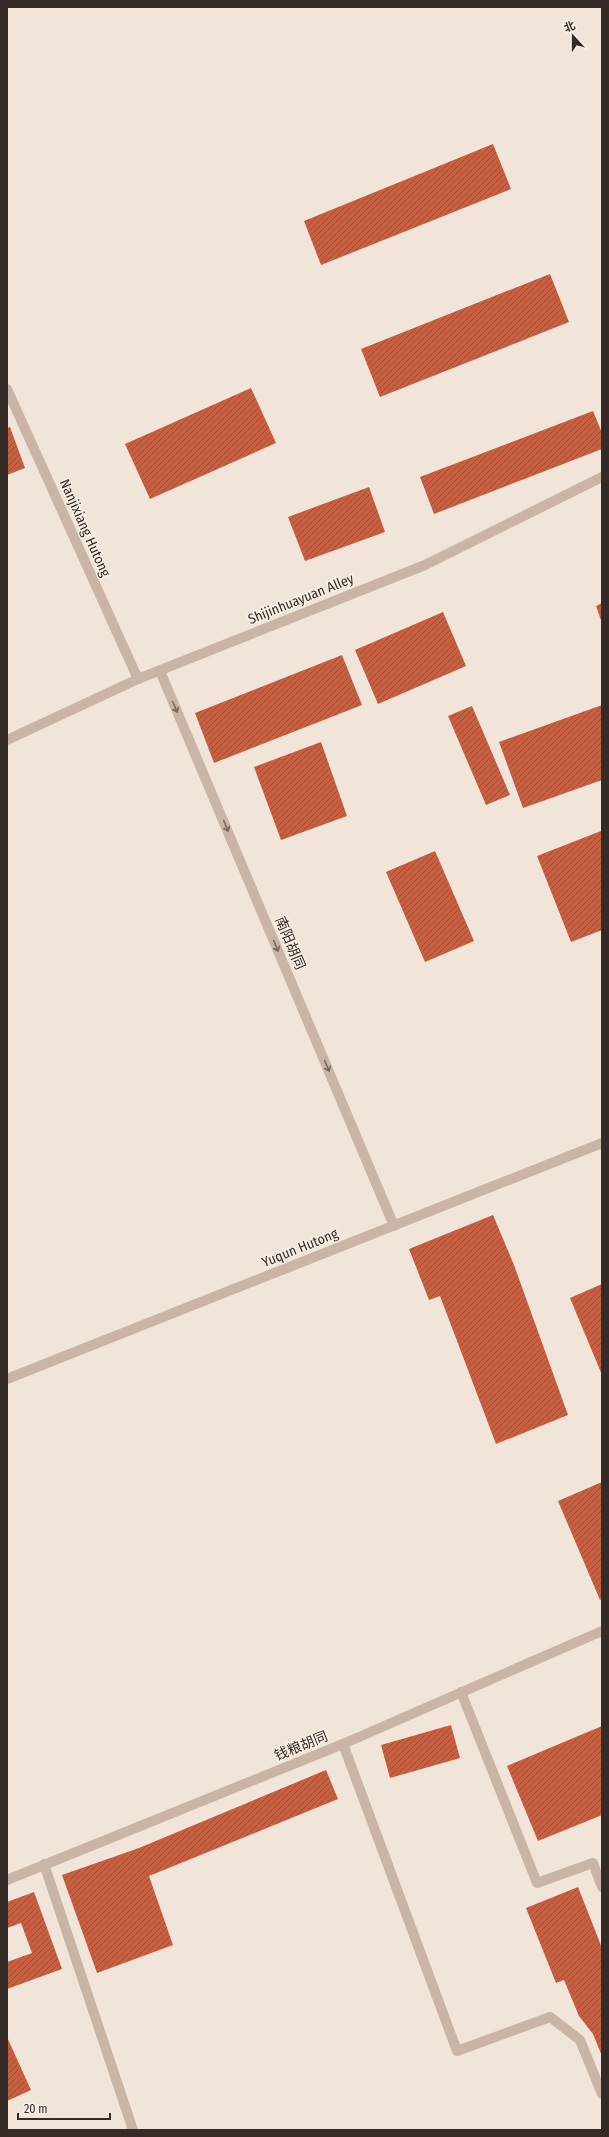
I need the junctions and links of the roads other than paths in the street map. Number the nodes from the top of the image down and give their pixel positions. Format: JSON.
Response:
{"nodes":[{"id":1,"x":7,"y":389,"type":"edge"},
{"id":2,"x":602,"y":477,"type":"edge"},
{"id":3,"x":160,"y":671,"type":"junction"},
{"id":4,"x":138,"y":679,"type":"junction"},
{"id":5,"x":7,"y":740,"type":"edge"},
{"id":6,"x":602,"y":1143,"type":"edge"},
{"id":7,"x":394,"y":1226,"type":"junction"},
{"id":8,"x":7,"y":1379,"type":"edge"},
{"id":9,"x":602,"y":1631,"type":"edge"},
{"id":10,"x":461,"y":1692,"type":"junction"},
{"id":11,"x":343,"y":1744,"type":"junction"},
{"id":12,"x":44,"y":1864,"type":"junction"},
{"id":13,"x":7,"y":1880,"type":"edge"},
{"id":14,"x":602,"y":1887,"type":"edge"},
{"id":15,"x":602,"y":2094,"type":"edge"},
{"id":16,"x":133,"y":2130,"type":"edge"}],
"edges":[{"from":1,"to":4,"type":"street","name":"Nanjixiang Hutong"},
{"from":2,"to":3,"type":"street","name":"Shijinhuayuan Alley"},
{"from":3,"to":4,"type":"street","name":"Shijinhuayuan Alley"},
{"from":3,"to":7,"type":"street","name":"南阳胡同","one_way":true},
{"from":4,"to":5,"type":"street","name":"Shijinhuayuan Alley"},
{"from":6,"to":7,"type":"street","name":"Yuqun Hutong"},
{"from":7,"to":8,"type":"street","name":"Yuqun Hutong"},
{"from":9,"to":10,"type":"street","name":"钱粮胡同"},
{"from":10,"to":11,"type":"street","name":"钱粮胡同"},
{"from":10,"to":14,"type":"street"},
{"from":11,"to":12,"type":"street","name":"钱粮胡同"},
{"from":11,"to":15,"type":"street"},
{"from":12,"to":13,"type":"street","name":"钱粮胡同"},
{"from":12,"to":16,"type":"street"}]}
